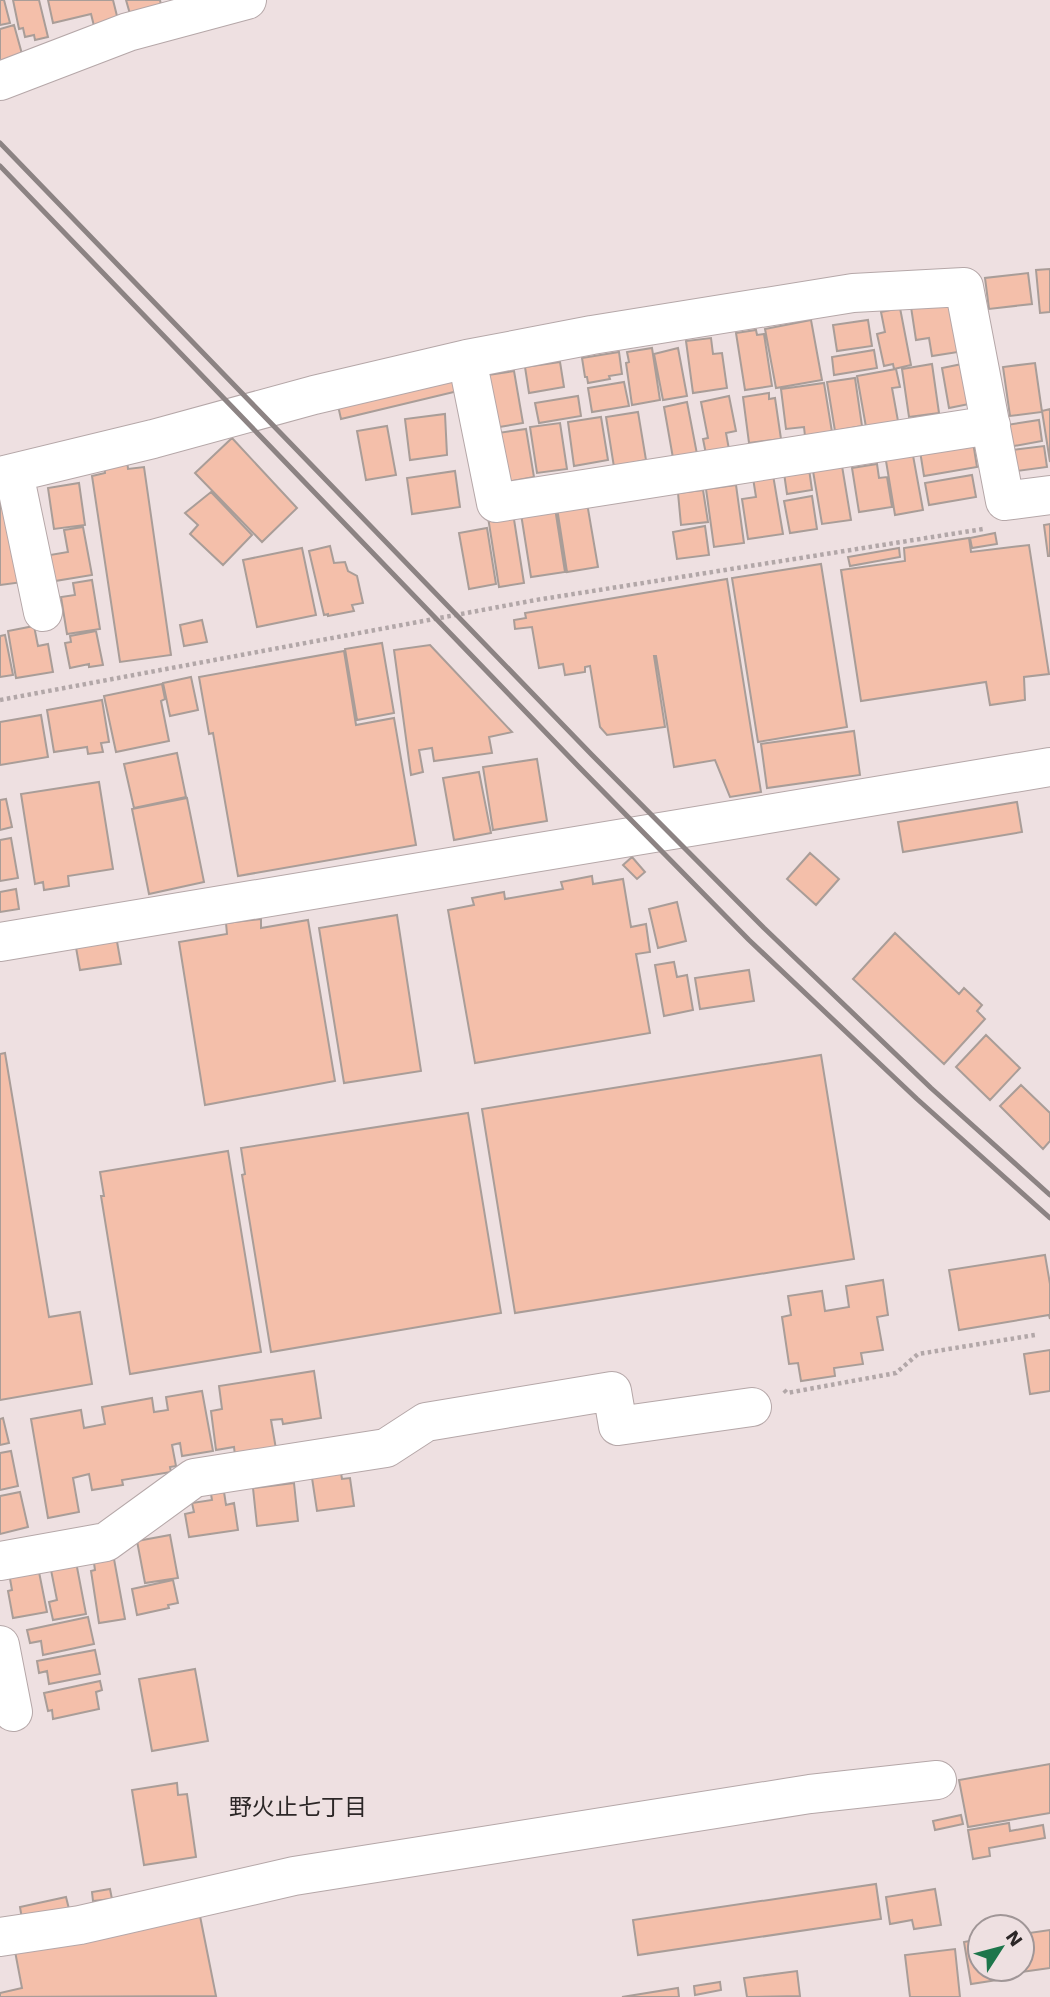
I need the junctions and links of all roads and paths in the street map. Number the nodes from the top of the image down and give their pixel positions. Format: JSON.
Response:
{"nodes":[{"id":1,"x":247,"y":0,"type":"edge"},
{"id":2,"x":0,"y":81,"type":"edge"},
{"id":3,"x":467,"y":359,"type":"junction"},
{"id":4,"x":991,"y":425,"type":"junction"},
{"id":5,"x":7,"y":475,"type":"edge"},
{"id":6,"x":1050,"y":495,"type":"edge"},
{"id":7,"x":996,"y":528,"type":"dead end"},
{"id":8,"x":43,"y":612,"type":"dead end"},
{"id":9,"x":0,"y":700,"type":"edge"},
{"id":10,"x":1050,"y":766,"type":"edge"},
{"id":11,"x":0,"y":942,"type":"edge"},
{"id":12,"x":1035,"y":1335,"type":"dead end"},
{"id":13,"x":765,"y":1396,"type":"joint"},
{"id":14,"x":0,"y":1560,"type":"edge"},
{"id":15,"x":0,"y":1645,"type":"edge"},
{"id":16,"x":13,"y":1712,"type":"dead end"},
{"id":17,"x":937,"y":1780,"type":"dead end"},
{"id":18,"x":0,"y":1937,"type":"edge"}],
"edges":[{"from":1,"to":2,"type":"street"},
{"from":3,"to":4,"type":"street"},
{"from":3,"to":4,"type":"street"},
{"from":3,"to":5,"type":"street"},
{"from":4,"to":6,"type":"street"},
{"from":5,"to":8,"type":"street"},
{"from":7,"to":9,"type":"path"},
{"from":10,"to":11,"type":"street"},
{"from":12,"to":13,"type":"path"},
{"from":13,"to":14,"type":"street"},
{"from":15,"to":16,"type":"street"},
{"from":17,"to":18,"type":"street"}]}
